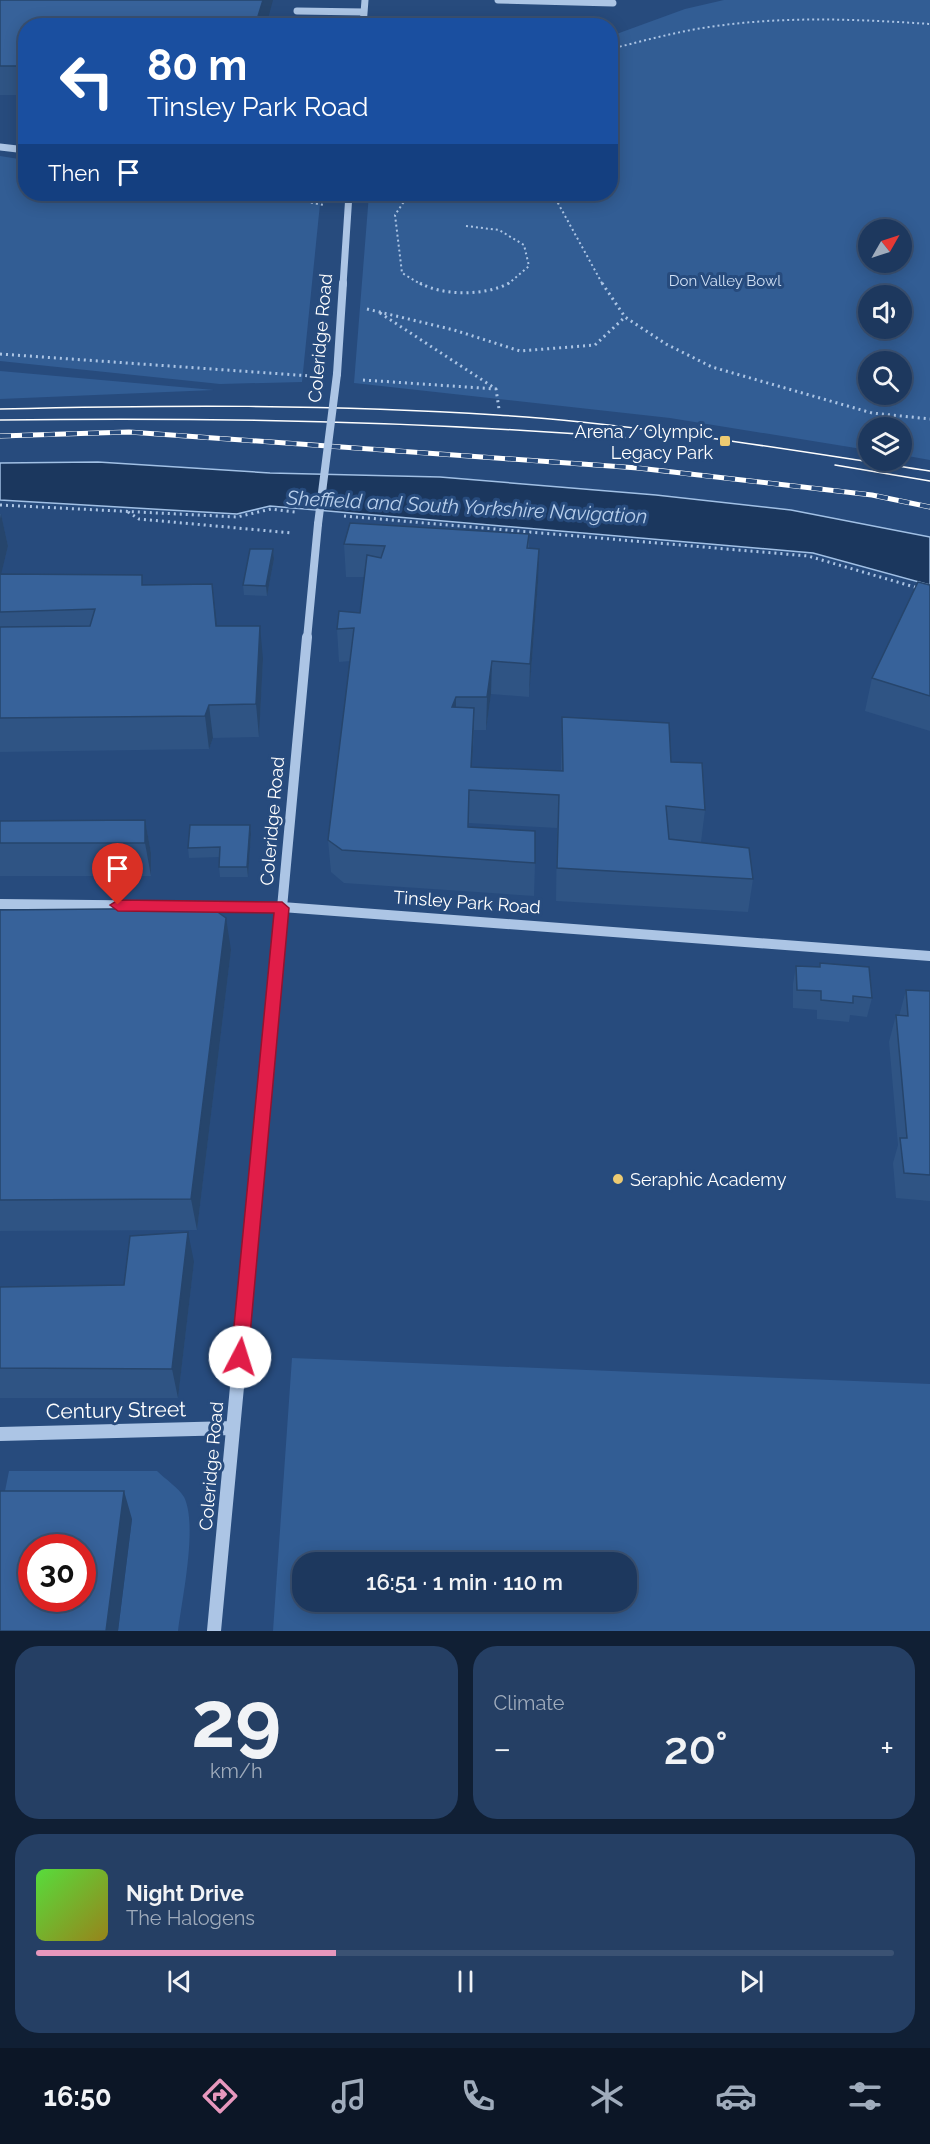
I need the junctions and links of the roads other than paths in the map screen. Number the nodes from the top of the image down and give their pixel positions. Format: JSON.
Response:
{"nodes":[{"id":1,"x":365,"y":0,"type":"edge"},
{"id":2,"x":498,"y":0,"type":"edge"},
{"id":3,"x":613,"y":3,"type":"dead end"},
{"id":4,"x":297,"y":11,"type":"dead end"},
{"id":5,"x":364,"y":12,"type":"junction"},
{"id":6,"x":364,"y":18,"type":"edge"},
{"id":7,"x":0,"y":147,"type":"edge"},
{"id":8,"x":18,"y":149,"type":"edge"},
{"id":9,"x":348,"y":201,"type":"edge"},
{"id":10,"x":0,"y":904,"type":"edge"},
{"id":11,"x":282,"y":908,"type":"junction"},
{"id":12,"x":930,"y":956,"type":"edge"},
{"id":13,"x":233,"y":1428,"type":"junction"},
{"id":14,"x":0,"y":1434,"type":"edge"},
{"id":15,"x":214,"y":1631,"type":"edge"}],
"edges":[{"from":1,"to":5,"type":"street"},
{"from":2,"to":3,"type":"street"},
{"from":4,"to":5,"type":"street"},
{"from":5,"to":6,"type":"street"},
{"from":7,"to":8,"type":"street"},
{"from":9,"to":11,"type":"street","name":"Coleridge Road","bridge":true},
{"from":10,"to":11,"type":"street","name":"Tinsley Park Road"},
{"from":11,"to":12,"type":"street","name":"Tinsley Park Road"},
{"from":11,"to":13,"type":"street","name":"Coleridge Road"},
{"from":13,"to":14,"type":"street","name":"Century Street"},
{"from":13,"to":15,"type":"street","name":"Coleridge Road"}]}
